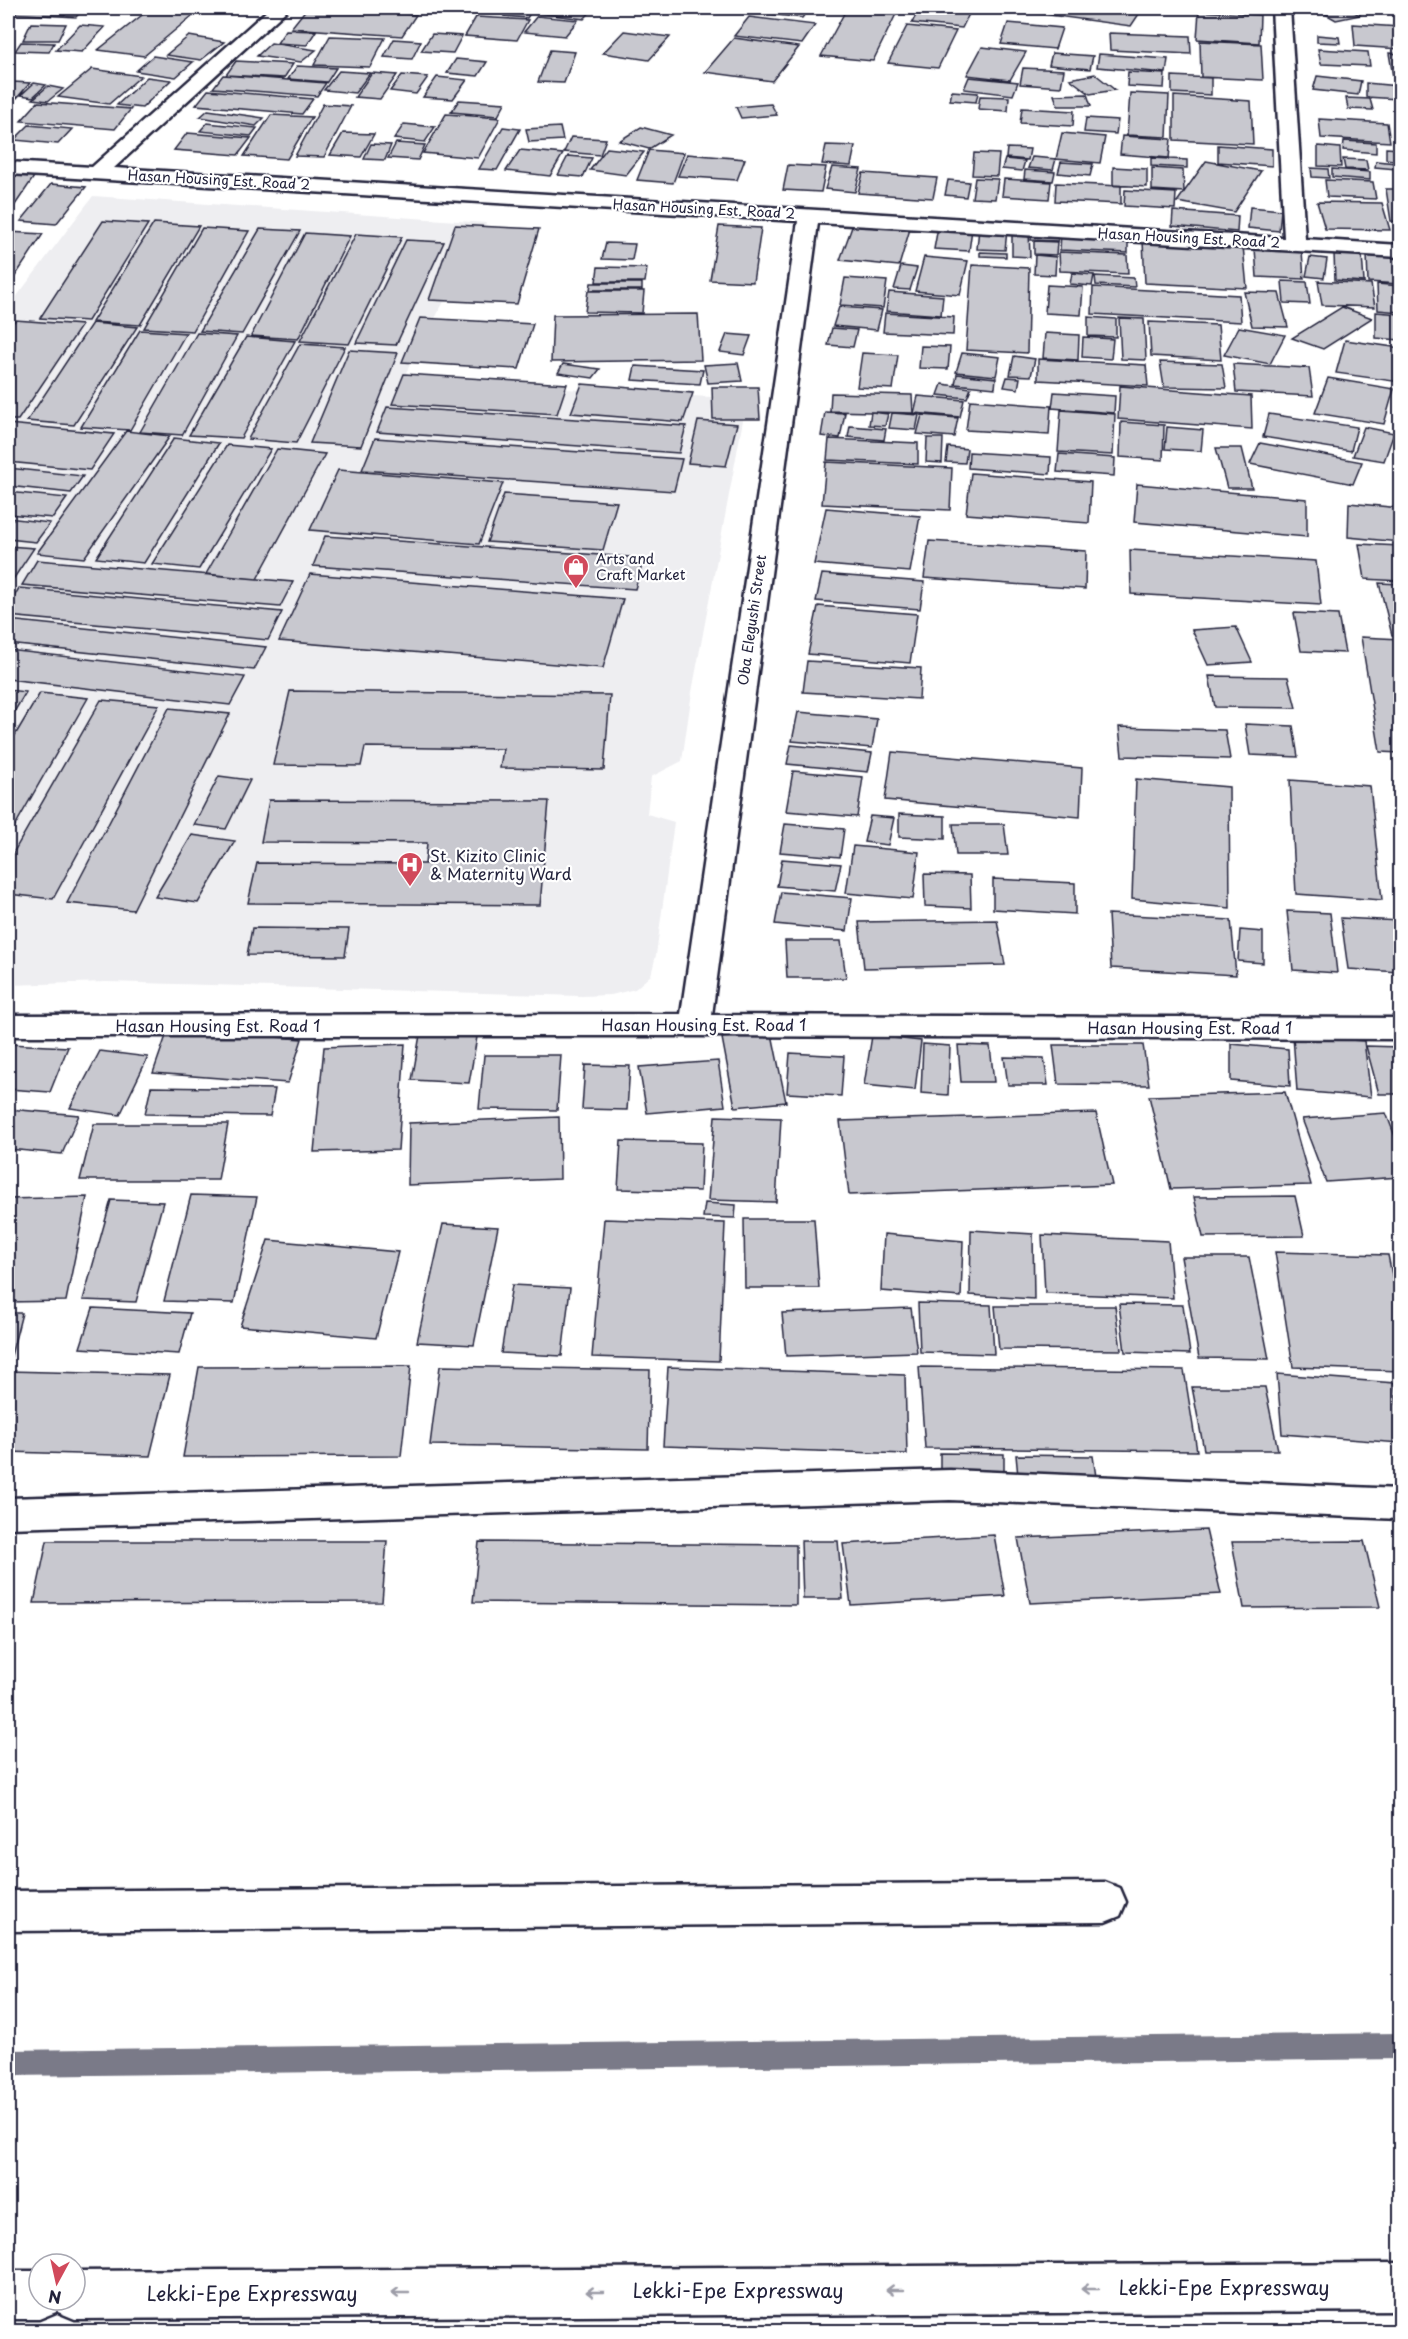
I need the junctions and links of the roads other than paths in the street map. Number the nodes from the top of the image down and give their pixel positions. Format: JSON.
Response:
{"nodes":[{"id":1,"x":280,"y":8,"type":"edge"},
{"id":2,"x":1281,"y":8,"type":"edge"},
{"id":3,"x":8,"y":168,"type":"edge"},
{"id":4,"x":97,"y":173,"type":"junction"},
{"id":5,"x":809,"y":216,"type":"junction"},
{"id":6,"x":1295,"y":245,"type":"junction"},
{"id":7,"x":1401,"y":251,"type":"edge"},
{"id":8,"x":695,"y":1024,"type":"junction"},
{"id":9,"x":8,"y":1026,"type":"edge"},
{"id":10,"x":1401,"y":1029,"type":"edge"},
{"id":11,"x":1401,"y":1504,"type":"edge"},
{"id":12,"x":8,"y":1513,"type":"edge"},
{"id":13,"x":1104,"y":1902,"type":"dead end"},
{"id":14,"x":8,"y":1911,"type":"edge"},
{"id":15,"x":1401,"y":2287,"type":"edge"},
{"id":16,"x":8,"y":2295,"type":"edge"},
{"id":17,"x":27,"y":2295,"type":"edge"},
{"id":18,"x":87,"y":2295,"type":"edge"}],
"edges":[{"from":1,"to":4,"type":"main road"},
{"from":2,"to":6,"type":"main road"},
{"from":3,"to":4,"type":"main road","name":"Hasan Housing Est. Road 2"},
{"from":4,"to":5,"type":"main road","name":"Hasan Housing Est. Road 2"},
{"from":5,"to":6,"type":"main road","name":"Hasan Housing Est. Road 2"},
{"from":5,"to":8,"type":"main road","name":"Oba Elegushi Street"},
{"from":6,"to":7,"type":"main road","name":"Hasan Housing Est. Road 2"},
{"from":8,"to":9,"type":"main road","name":"Hasan Housing Est. Road 1"},
{"from":8,"to":10,"type":"main road","name":"Hasan Housing Est. Road 1"},
{"from":11,"to":12,"type":"main road"},
{"from":13,"to":14,"type":"main road"},
{"from":15,"to":18,"type":"main road","name":"Lekki-Epe Expressway","one_way":true},
{"from":16,"to":17,"type":"main road"}]}
